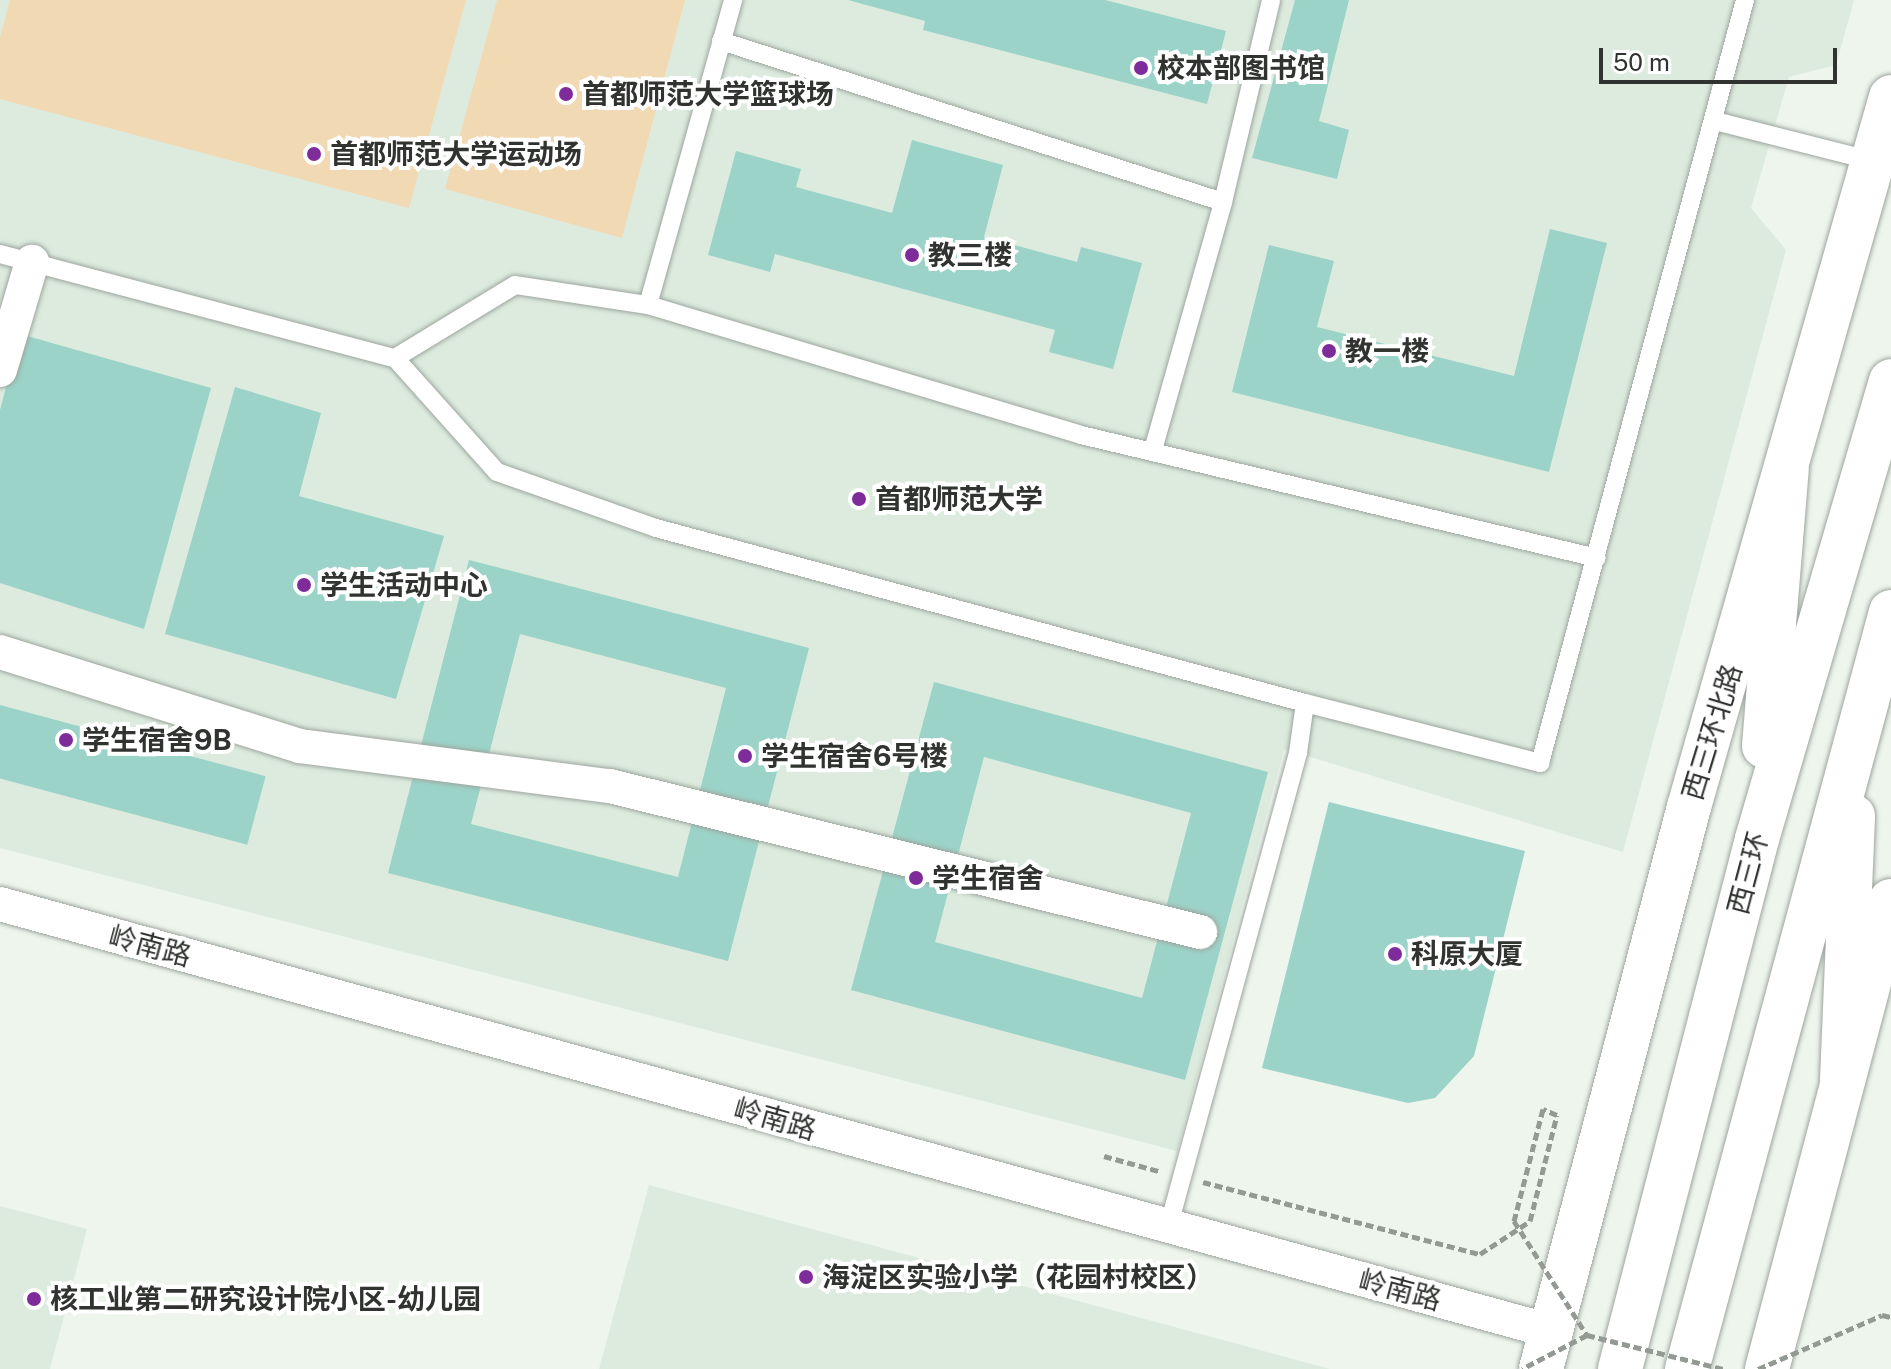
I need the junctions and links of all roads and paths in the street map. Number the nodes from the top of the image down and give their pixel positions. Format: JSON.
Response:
{"nodes":[{"id":1,"x":733,"y":0,"type":"edge"},
{"id":2,"x":1271,"y":0,"type":"edge"},
{"id":3,"x":1745,"y":0,"type":"edge"},
{"id":4,"x":721,"y":41,"type":"junction"},
{"id":5,"x":1891,"y":97,"type":"edge"},
{"id":6,"x":1715,"y":121,"type":"junction"},
{"id":7,"x":1873,"y":161,"type":"junction"},
{"id":8,"x":1223,"y":202,"type":"junction"},
{"id":9,"x":16,"y":258,"type":"edge"},
{"id":10,"x":648,"y":305,"type":"junction"},
{"id":11,"x":395,"y":358,"type":"junction"},
{"id":12,"x":0,"y":370,"type":"edge"},
{"id":13,"x":1891,"y":381,"type":"edge"},
{"id":14,"x":1153,"y":450,"type":"junction"},
{"id":15,"x":1787,"y":469,"type":"junction"},
{"id":16,"x":1597,"y":558,"type":"junction"},
{"id":17,"x":1891,"y":612,"type":"edge"},
{"id":18,"x":0,"y":652,"type":"edge"},
{"id":19,"x":1305,"y":703,"type":"junction"},
{"id":20,"x":1856,"y":734,"type":"junction"},
{"id":21,"x":1757,"y":839,"type":"junction"},
{"id":22,"x":1891,"y":901,"type":"edge"},
{"id":23,"x":0,"y":904,"type":"edge"},
{"id":24,"x":1200,"y":932,"type":"dead end"},
{"id":25,"x":1842,"y":1080,"type":"junction"},
{"id":26,"x":1104,"y":1156,"type":"dead end"},
{"id":27,"x":1182,"y":1177,"type":"junction"},
{"id":28,"x":1168,"y":1228,"type":"junction"},
{"id":29,"x":1891,"y":1317,"type":"edge"},
{"id":30,"x":1559,"y":1345,"type":"edge"},
{"id":31,"x":1522,"y":1369,"type":"edge"},
{"id":32,"x":1620,"y":1369,"type":"edge"},
{"id":33,"x":1687,"y":1369,"type":"edge"},
{"id":34,"x":1723,"y":1369,"type":"edge"},
{"id":35,"x":1758,"y":1369,"type":"edge"},
{"id":36,"x":1767,"y":1369,"type":"edge"}],
"edges":[{"from":1,"to":4,"type":"lane"},
{"from":2,"to":8,"type":"lane"},
{"from":3,"to":6,"type":"lane"},
{"from":4,"to":8,"type":"lane"},
{"from":4,"to":10,"type":"lane"},
{"from":5,"to":7,"type":"main road","name":"西三环北路"},
{"from":6,"to":7,"type":"lane"},
{"from":6,"to":16,"type":"lane"},
{"from":7,"to":15,"type":"main road","name":"西三环北路"},
{"from":8,"to":14,"type":"lane"},
{"from":9,"to":11,"type":"lane"},
{"from":9,"to":12,"type":"street"},
{"from":10,"to":11,"type":"lane"},
{"from":10,"to":14,"type":"lane"},
{"from":11,"to":19,"type":"lane"},
{"from":13,"to":21,"type":"main road","name":"西三环"},
{"from":14,"to":16,"type":"lane"},
{"from":15,"to":21,"type":"main road"},
{"from":15,"to":30,"type":"main road","name":"西三环北路"},
{"from":16,"to":19,"type":"lane"},
{"from":17,"to":20,"type":"main road"},
{"from":18,"to":24,"type":"street"},
{"from":19,"to":27,"type":"lane"},
{"from":20,"to":25,"type":"main road"},
{"from":20,"to":33,"type":"main road"},
{"from":21,"to":32,"type":"main road","name":"西三环"},
{"from":22,"to":25,"type":"main road"},
{"from":23,"to":28,"type":"street","name":"岭南路"},
{"from":25,"to":36,"type":"main road"},
{"from":26,"to":27,"type":"path"},
{"from":27,"to":28,"type":"lane"},
{"from":27,"to":30,"type":"path","bridge":true},
{"from":28,"to":30,"type":"street","name":"岭南路"},
{"from":29,"to":35,"type":"path","bridge":true},
{"from":30,"to":31,"type":"path","bridge":true},
{"from":30,"to":34,"type":"path","bridge":true}]}
